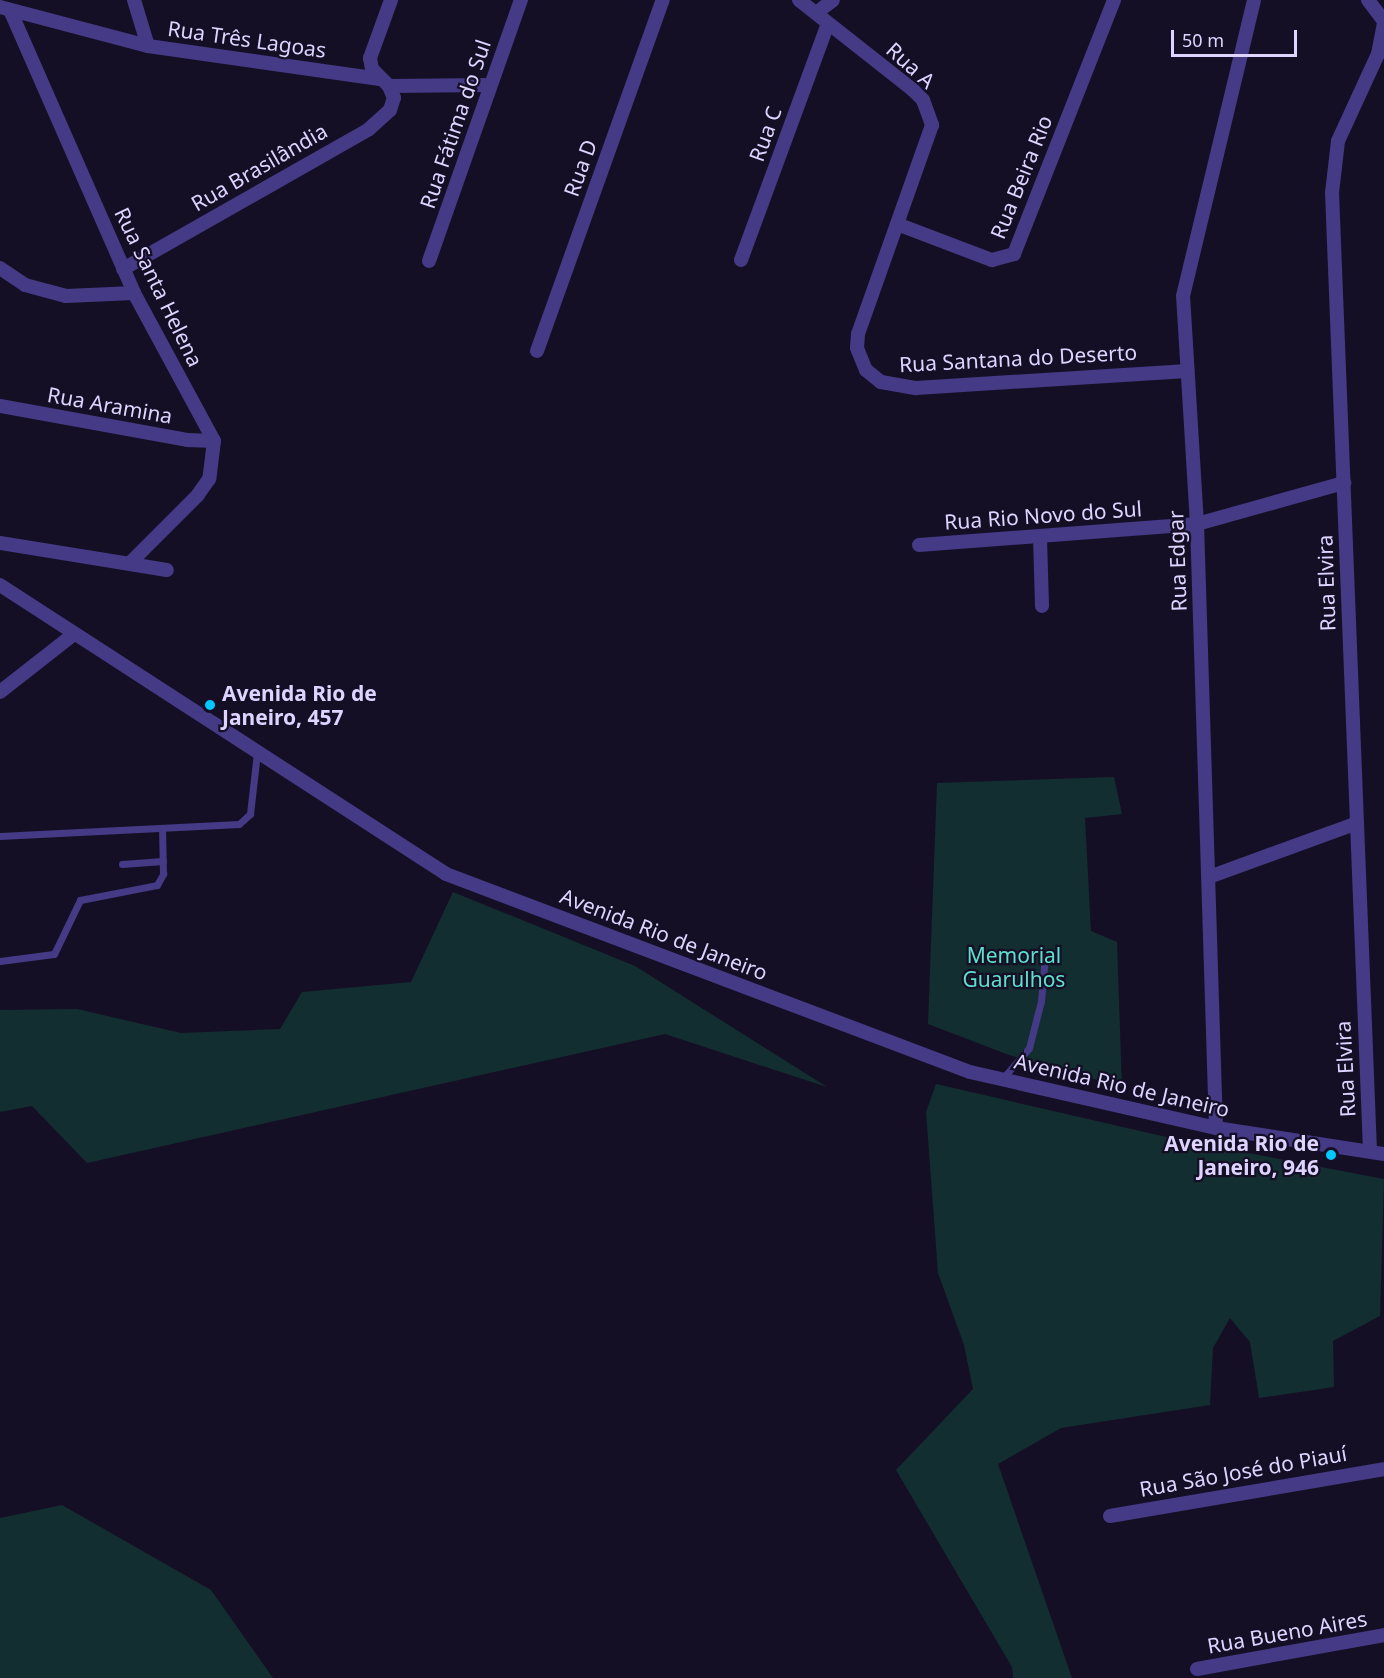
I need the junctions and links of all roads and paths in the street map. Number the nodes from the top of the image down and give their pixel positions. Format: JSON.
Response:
{"nodes":[{"id":1,"x":134,"y":0,"type":"edge"},
{"id":2,"x":391,"y":0,"type":"edge"},
{"id":3,"x":521,"y":0,"type":"edge"},
{"id":4,"x":663,"y":0,"type":"edge"},
{"id":5,"x":799,"y":0,"type":"edge"},
{"id":6,"x":832,"y":0,"type":"edge"},
{"id":7,"x":1114,"y":0,"type":"edge"},
{"id":8,"x":1254,"y":0,"type":"edge"},
{"id":9,"x":1368,"y":0,"type":"edge"},
{"id":10,"x":5,"y":8,"type":"edge"},
{"id":11,"x":816,"y":13,"type":"junction"},
{"id":12,"x":1384,"y":22,"type":"edge"},
{"id":13,"x":828,"y":24,"type":"junction"},
{"id":14,"x":148,"y":46,"type":"junction"},
{"id":15,"x":385,"y":82,"type":"junction"},
{"id":16,"x":490,"y":85,"type":"junction"},
{"id":17,"x":897,"y":224,"type":"junction"},
{"id":18,"x":741,"y":260,"type":"dead end"},
{"id":19,"x":429,"y":261,"type":"dead end"},
{"id":20,"x":0,"y":268,"type":"edge"},
{"id":21,"x":123,"y":269,"type":"junction"},
{"id":22,"x":134,"y":293,"type":"junction"},
{"id":23,"x":537,"y":351,"type":"dead end"},
{"id":24,"x":1187,"y":371,"type":"junction"},
{"id":25,"x":0,"y":406,"type":"edge"},
{"id":26,"x":214,"y":441,"type":"junction"},
{"id":27,"x":1344,"y":483,"type":"junction"},
{"id":28,"x":1197,"y":524,"type":"junction"},
{"id":29,"x":1040,"y":537,"type":"junction"},
{"id":30,"x":0,"y":543,"type":"edge"},
{"id":31,"x":919,"y":545,"type":"dead end"},
{"id":32,"x":131,"y":562,"type":"junction"},
{"id":33,"x":166,"y":570,"type":"dead end"},
{"id":34,"x":0,"y":585,"type":"edge"},
{"id":35,"x":1041,"y":606,"type":"dead end"},
{"id":36,"x":74,"y":634,"type":"junction"},
{"id":37,"x":0,"y":692,"type":"edge"},
{"id":38,"x":258,"y":750,"type":"junction"},
{"id":39,"x":1355,"y":824,"type":"junction"},
{"id":40,"x":162,"y":828,"type":"junction"},
{"id":41,"x":0,"y":836,"type":"edge"},
{"id":42,"x":163,"y":861,"type":"junction"},
{"id":43,"x":123,"y":864,"type":"dead end"},
{"id":44,"x":1209,"y":877,"type":"junction"},
{"id":45,"x":1045,"y":957,"type":"dead end"},
{"id":46,"x":0,"y":962,"type":"edge"},
{"id":47,"x":1002,"y":1079,"type":"junction"},
{"id":48,"x":1216,"y":1128,"type":"junction"},
{"id":49,"x":1377,"y":1153,"type":"edge"},
{"id":50,"x":1384,"y":1469,"type":"edge"},
{"id":51,"x":1110,"y":1516,"type":"dead end"},
{"id":52,"x":1384,"y":1635,"type":"edge"},
{"id":53,"x":1197,"y":1669,"type":"dead end"}],
"edges":[{"from":1,"to":14,"type":"street"},
{"from":2,"to":15,"type":"street"},
{"from":3,"to":16,"type":"street","name":"Rua Fátima do Sul"},
{"from":4,"to":23,"type":"street","name":"Rua D"},
{"from":5,"to":11,"type":"street","name":"Rua A"},
{"from":6,"to":11,"type":"street"},
{"from":7,"to":17,"type":"street","name":"Rua Beira Rio"},
{"from":8,"to":24,"type":"street","name":"Rua Edgar"},
{"from":9,"to":12,"type":"street","name":"Rua Elvira"},
{"from":10,"to":14,"type":"street","name":"Rua Três Lagoas"},
{"from":10,"to":21,"type":"street","name":"Rua Santa Helena"},
{"from":11,"to":13,"type":"street","name":"Rua A"},
{"from":12,"to":27,"type":"street","name":"Rua Elvira"},
{"from":13,"to":17,"type":"street","name":"Rua A"},
{"from":13,"to":18,"type":"street","name":"Rua C"},
{"from":14,"to":15,"type":"street","name":"Rua Três Lagoas"},
{"from":15,"to":16,"type":"street","name":"Rua Três Lagoas"},
{"from":15,"to":21,"type":"street","name":"Rua Brasilândia"},
{"from":16,"to":19,"type":"street","name":"Rua Fátima do Sul"},
{"from":17,"to":24,"type":"street","name":"Rua Santana do Deserto"},
{"from":20,"to":22,"type":"street"},
{"from":21,"to":22,"type":"street","name":"Rua Santa Helena"},
{"from":22,"to":26,"type":"street","name":"Rua Santa Helena"},
{"from":24,"to":28,"type":"street","name":"Rua Edgar"},
{"from":25,"to":26,"type":"street","name":"Rua Aramina"},
{"from":26,"to":32,"type":"street"},
{"from":27,"to":28,"type":"street","name":"Rua Rio Novo do Sul"},
{"from":27,"to":39,"type":"street","name":"Rua Elvira"},
{"from":28,"to":29,"type":"street","name":"Rua Rio Novo do Sul"},
{"from":28,"to":44,"type":"street","name":"Rua Edgar"},
{"from":29,"to":31,"type":"street","name":"Rua Rio Novo do Sul"},
{"from":29,"to":35,"type":"street"},
{"from":30,"to":32,"type":"street"},
{"from":32,"to":33,"type":"street"},
{"from":34,"to":36,"type":"street","name":"Avenida Rio de Janeiro"},
{"from":36,"to":37,"type":"street"},
{"from":36,"to":38,"type":"street","name":"Avenida Rio de Janeiro"},
{"from":38,"to":40,"type":"lane"},
{"from":38,"to":47,"type":"street","name":"Avenida Rio de Janeiro"},
{"from":39,"to":44,"type":"street"},
{"from":39,"to":49,"type":"street","name":"Rua Elvira"},
{"from":40,"to":41,"type":"lane"},
{"from":40,"to":42,"type":"lane"},
{"from":42,"to":43,"type":"lane"},
{"from":42,"to":46,"type":"lane"},
{"from":44,"to":48,"type":"street","name":"Rua Edgar"},
{"from":45,"to":47,"type":"lane"},
{"from":47,"to":48,"type":"street","name":"Avenida Rio de Janeiro"},
{"from":48,"to":49,"type":"street","name":"Avenida Rio de Janeiro"},
{"from":50,"to":51,"type":"street","name":"Rua São José do Piauí"},
{"from":52,"to":53,"type":"street","name":"Rua Bueno Aires"}]}
